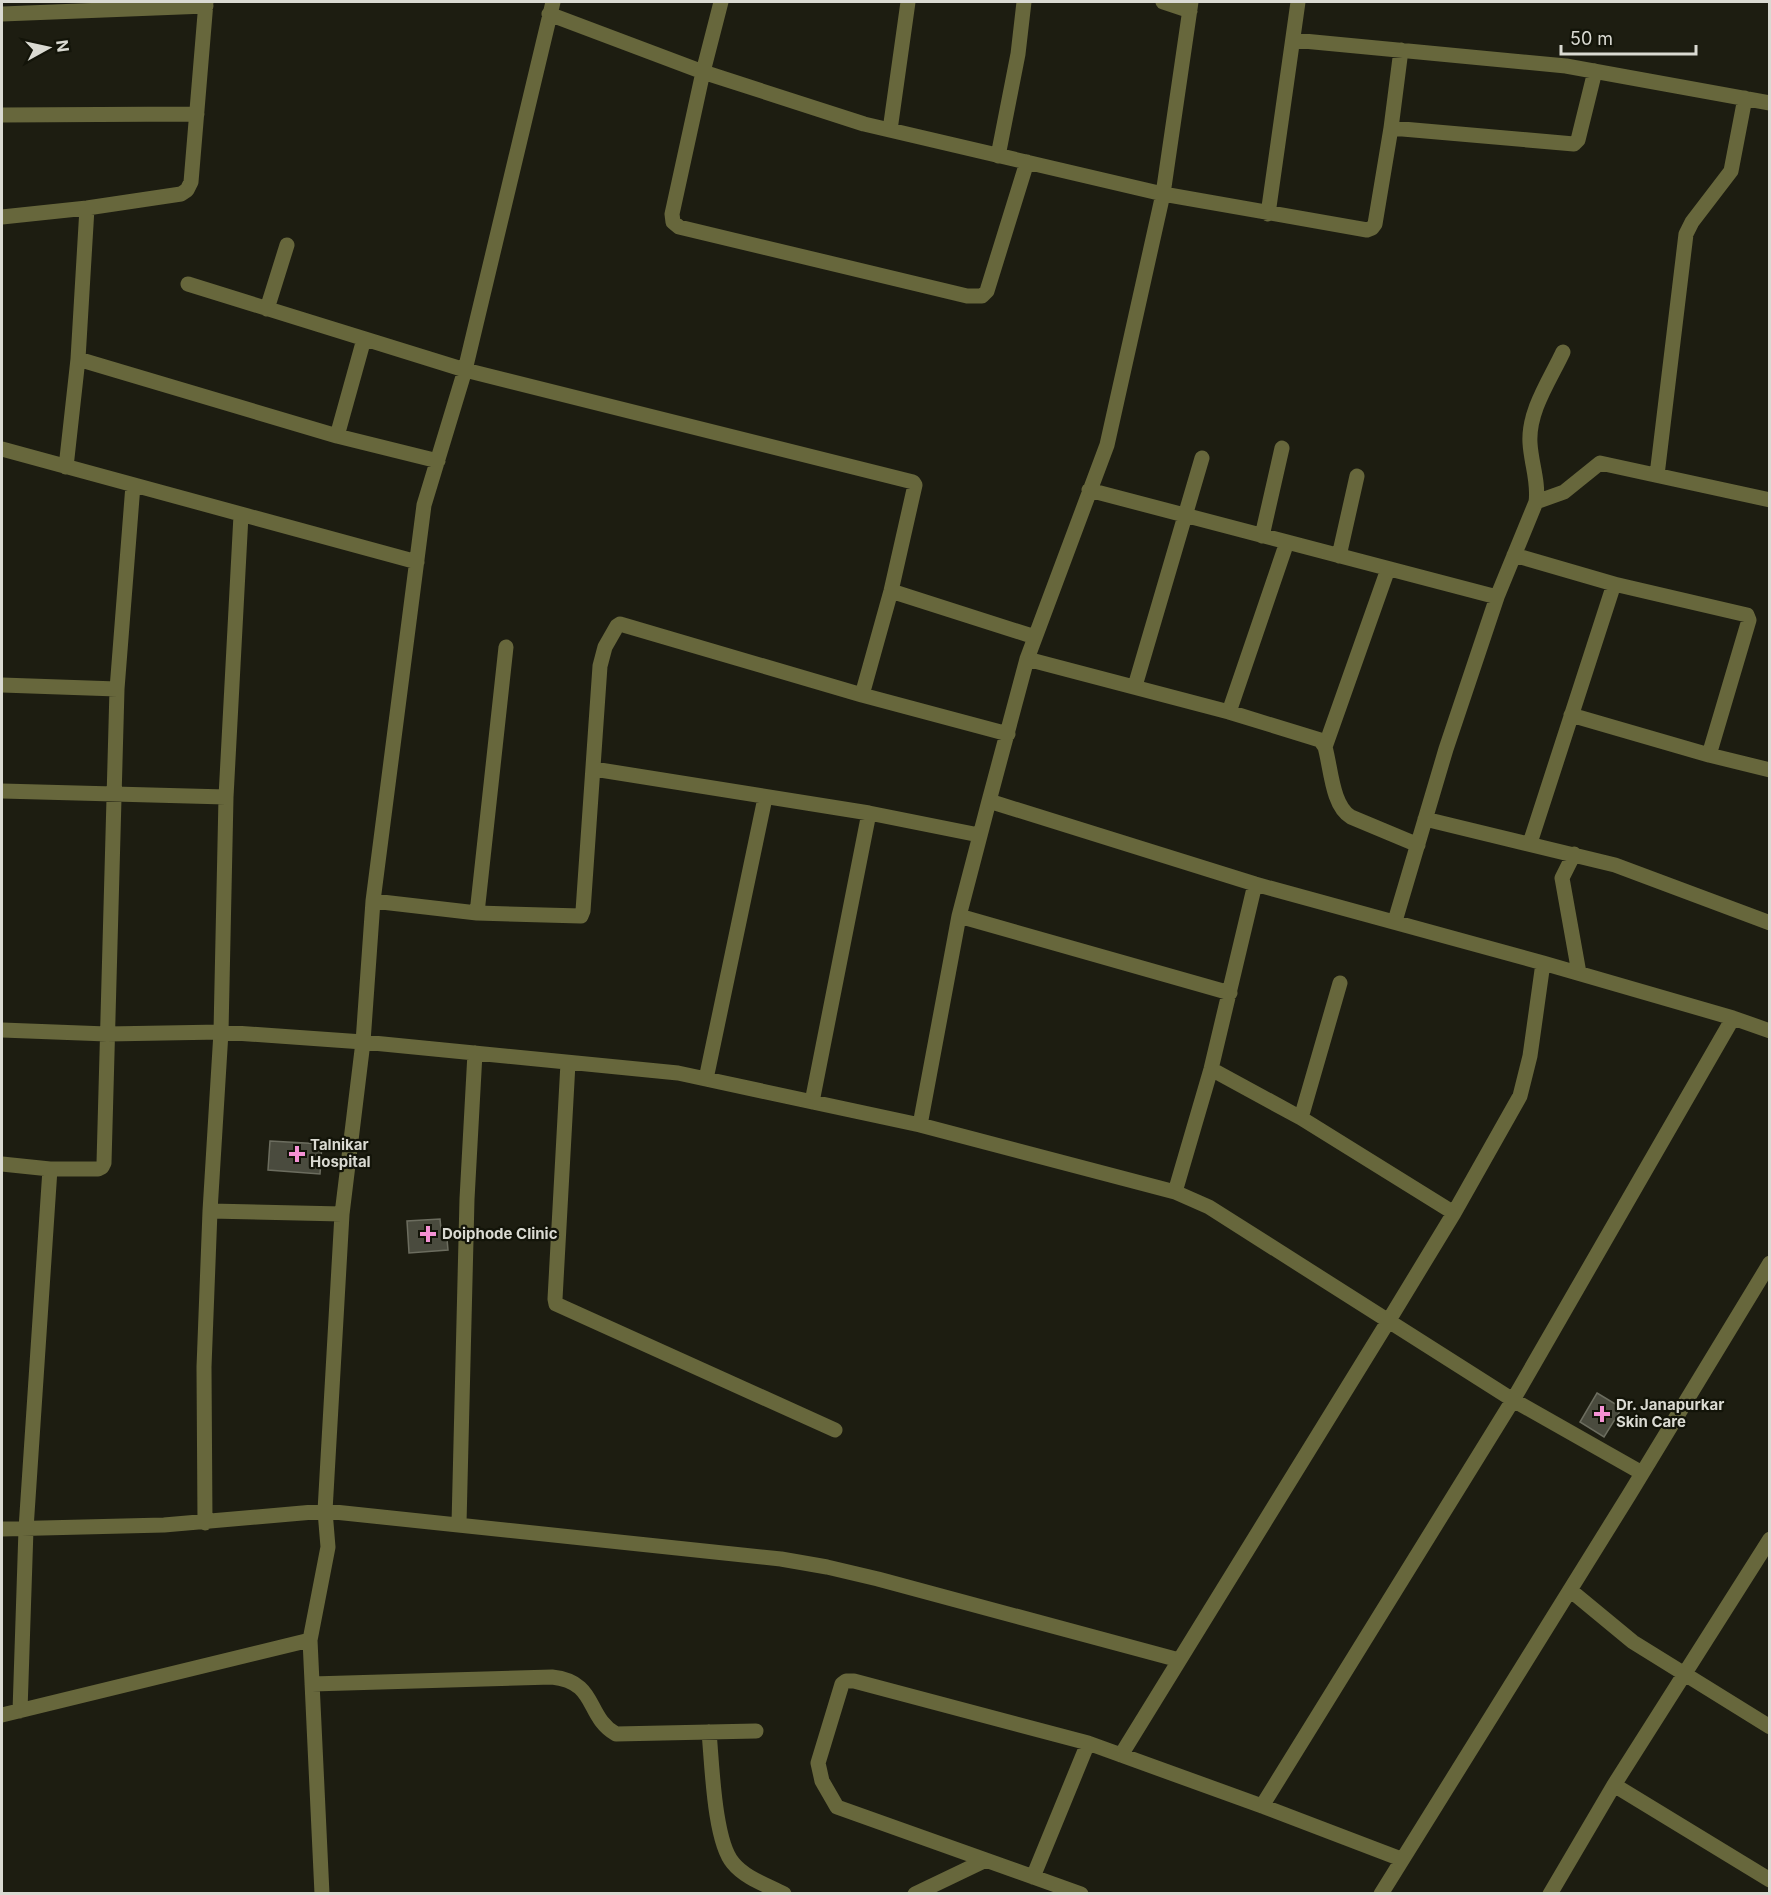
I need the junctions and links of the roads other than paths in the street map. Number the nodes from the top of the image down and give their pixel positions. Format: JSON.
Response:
{"nodes":[{"id":1,"x":721,"y":2,"type":"edge"},
{"id":2,"x":908,"y":2,"type":"edge"},
{"id":3,"x":1024,"y":2,"type":"edge"},
{"id":4,"x":1163,"y":2,"type":"edge"},
{"id":5,"x":1298,"y":2,"type":"edge"},
{"id":6,"x":206,"y":4,"type":"edge"},
{"id":7,"x":1190,"y":6,"type":"edge"},
{"id":8,"x":551,"y":8,"type":"edge"},
{"id":9,"x":2,"y":14,"type":"edge"},
{"id":10,"x":1293,"y":40,"type":"junction"},
{"id":11,"x":1401,"y":50,"type":"junction"},
{"id":12,"x":1595,"y":70,"type":"junction"},
{"id":13,"x":703,"y":72,"type":"junction"},
{"id":14,"x":1745,"y":98,"type":"junction"},
{"id":15,"x":1770,"y":103,"type":"edge"},
{"id":16,"x":197,"y":114,"type":"junction"},
{"id":17,"x":2,"y":115,"type":"edge"},
{"id":18,"x":1391,"y":128,"type":"junction"},
{"id":19,"x":890,"y":130,"type":"junction"},
{"id":20,"x":998,"y":156,"type":"junction"},
{"id":21,"x":1027,"y":162,"type":"junction"},
{"id":22,"x":1163,"y":194,"type":"junction"},
{"id":23,"x":87,"y":208,"type":"junction"},
{"id":24,"x":1268,"y":214,"type":"junction"},
{"id":25,"x":2,"y":217,"type":"edge"},
{"id":26,"x":287,"y":244,"type":"dead end"},
{"id":27,"x":188,"y":284,"type":"dead end"},
{"id":28,"x":267,"y":309,"type":"junction"},
{"id":29,"x":364,"y":339,"type":"junction"},
{"id":30,"x":1563,"y":352,"type":"dead end"},
{"id":31,"x":78,"y":359,"type":"junction"},
{"id":32,"x":465,"y":370,"type":"junction"},
{"id":33,"x":337,"y":436,"type":"junction"},
{"id":34,"x":1282,"y":448,"type":"dead end"},
{"id":35,"x":2,"y":449,"type":"edge"},
{"id":36,"x":1202,"y":458,"type":"dead end"},
{"id":37,"x":438,"y":461,"type":"junction"},
{"id":38,"x":66,"y":467,"type":"junction"},
{"id":39,"x":1657,"y":475,"type":"junction"},
{"id":40,"x":1357,"y":476,"type":"dead end"},
{"id":41,"x":133,"y":485,"type":"junction"},
{"id":42,"x":1089,"y":490,"type":"junction"},
{"id":43,"x":1770,"y":500,"type":"edge"},
{"id":44,"x":1536,"y":502,"type":"junction"},
{"id":45,"x":242,"y":515,"type":"junction"},
{"id":46,"x":1184,"y":515,"type":"junction"},
{"id":47,"x":1262,"y":536,"type":"junction"},
{"id":48,"x":1287,"y":542,"type":"junction"},
{"id":49,"x":1514,"y":555,"type":"junction"},
{"id":50,"x":1339,"y":556,"type":"junction"},
{"id":51,"x":417,"y":562,"type":"junction"},
{"id":52,"x":1388,"y":569,"type":"junction"},
{"id":53,"x":1614,"y":584,"type":"junction"},
{"id":54,"x":891,"y":591,"type":"junction"},
{"id":55,"x":1497,"y":597,"type":"junction"},
{"id":56,"x":1035,"y":637,"type":"junction"},
{"id":57,"x":506,"y":647,"type":"dead end"},
{"id":58,"x":1027,"y":659,"type":"junction"},
{"id":59,"x":2,"y":686,"type":"edge"},
{"id":60,"x":1136,"y":686,"type":"junction"},
{"id":61,"x":117,"y":689,"type":"junction"},
{"id":62,"x":862,"y":695,"type":"junction"},
{"id":63,"x":1229,"y":712,"type":"junction"},
{"id":64,"x":1571,"y":715,"type":"junction"},
{"id":65,"x":1008,"y":734,"type":"junction"},
{"id":66,"x":1325,"y":747,"type":"junction"},
{"id":67,"x":1709,"y":755,"type":"junction"},
{"id":68,"x":594,"y":769,"type":"junction"},
{"id":69,"x":1770,"y":770,"type":"edge"},
{"id":70,"x":2,"y":791,"type":"edge"},
{"id":71,"x":114,"y":793,"type":"junction"},
{"id":72,"x":226,"y":796,"type":"junction"},
{"id":73,"x":765,"y":798,"type":"junction"},
{"id":74,"x":989,"y":801,"type":"junction"},
{"id":75,"x":869,"y":813,"type":"junction"},
{"id":76,"x":1425,"y":819,"type":"junction"},
{"id":77,"x":979,"y":835,"type":"junction"},
{"id":78,"x":1530,"y":843,"type":"junction"},
{"id":79,"x":1418,"y":845,"type":"junction"},
{"id":80,"x":1574,"y":854,"type":"junction"},
{"id":81,"x":1255,"y":884,"type":"junction"},
{"id":82,"x":373,"y":901,"type":"junction"},
{"id":83,"x":477,"y":913,"type":"junction"},
{"id":84,"x":959,"y":916,"type":"junction"},
{"id":85,"x":1395,"y":921,"type":"junction"},
{"id":86,"x":1770,"y":923,"type":"edge"},
{"id":87,"x":1543,"y":963,"type":"junction"},
{"id":88,"x":1579,"y":973,"type":"junction"},
{"id":89,"x":1340,"y":983,"type":"dead end"},
{"id":90,"x":1230,"y":993,"type":"junction"},
{"id":91,"x":1733,"y":1018,"type":"junction"},
{"id":92,"x":2,"y":1030,"type":"edge"},
{"id":93,"x":1770,"y":1031,"type":"edge"},
{"id":94,"x":220,"y":1032,"type":"junction"},
{"id":95,"x":107,"y":1034,"type":"junction"},
{"id":96,"x":363,"y":1042,"type":"junction"},
{"id":97,"x":475,"y":1053,"type":"junction"},
{"id":98,"x":568,"y":1063,"type":"junction"},
{"id":99,"x":1211,"y":1069,"type":"junction"},
{"id":100,"x":706,"y":1079,"type":"junction"},
{"id":101,"x":812,"y":1102,"type":"junction"},
{"id":102,"x":1301,"y":1118,"type":"junction"},
{"id":103,"x":920,"y":1125,"type":"junction"},
{"id":104,"x":2,"y":1164,"type":"edge"},
{"id":105,"x":50,"y":1169,"type":"junction"},
{"id":106,"x":1175,"y":1192,"type":"junction"},
{"id":107,"x":210,"y":1211,"type":"junction"},
{"id":108,"x":1454,"y":1213,"type":"junction"},
{"id":109,"x":342,"y":1214,"type":"junction"},
{"id":110,"x":1770,"y":1263,"type":"edge"},
{"id":111,"x":1389,"y":1320,"type":"junction"},
{"id":112,"x":1513,"y":1400,"type":"junction"},
{"id":113,"x":835,"y":1430,"type":"dead end"},
{"id":114,"x":1642,"y":1473,"type":"junction"},
{"id":115,"x":325,"y":1511,"type":"junction"},
{"id":116,"x":205,"y":1522,"type":"junction"},
{"id":117,"x":459,"y":1524,"type":"junction"},
{"id":118,"x":2,"y":1529,"type":"edge"},
{"id":119,"x":26,"y":1529,"type":"junction"},
{"id":120,"x":1770,"y":1539,"type":"edge"},
{"id":121,"x":1570,"y":1590,"type":"junction"},
{"id":122,"x":310,"y":1640,"type":"junction"},
{"id":123,"x":1179,"y":1660,"type":"junction"},
{"id":124,"x":1684,"y":1674,"type":"junction"},
{"id":125,"x":312,"y":1684,"type":"junction"},
{"id":126,"x":20,"y":1711,"type":"junction"},
{"id":127,"x":2,"y":1715,"type":"edge"},
{"id":128,"x":1770,"y":1727,"type":"edge"},
{"id":129,"x":756,"y":1731,"type":"dead end"},
{"id":130,"x":709,"y":1732,"type":"junction"},
{"id":131,"x":1088,"y":1743,"type":"junction"},
{"id":132,"x":1121,"y":1755,"type":"junction"},
{"id":133,"x":1614,"y":1785,"type":"junction"},
{"id":134,"x":1262,"y":1806,"type":"junction"},
{"id":135,"x":986,"y":1860,"type":"junction"},
{"id":136,"x":1401,"y":1860,"type":"junction"},
{"id":137,"x":1033,"y":1877,"type":"junction"},
{"id":138,"x":1770,"y":1882,"type":"edge"},
{"id":139,"x":322,"y":1893,"type":"edge"},
{"id":140,"x":784,"y":1893,"type":"edge"},
{"id":141,"x":915,"y":1893,"type":"edge"},
{"id":142,"x":1081,"y":1893,"type":"edge"},
{"id":143,"x":1381,"y":1893,"type":"edge"},
{"id":144,"x":1550,"y":1893,"type":"edge"},
{"id":145,"x":1763,"y":1893,"type":"edge"}],
"edges":[{"from":1,"to":13,"type":"street"},
{"from":2,"to":19,"type":"street"},
{"from":3,"to":20,"type":"street"},
{"from":4,"to":7,"type":"street"},
{"from":5,"to":10,"type":"street"},
{"from":6,"to":9,"type":"street"},
{"from":6,"to":16,"type":"street"},
{"from":7,"to":22,"type":"street"},
{"from":8,"to":13,"type":"street"},
{"from":8,"to":32,"type":"street"},
{"from":10,"to":11,"type":"street"},
{"from":10,"to":24,"type":"street"},
{"from":11,"to":12,"type":"street"},
{"from":11,"to":18,"type":"street"},
{"from":12,"to":14,"type":"street"},
{"from":12,"to":18,"type":"street"},
{"from":13,"to":19,"type":"street"},
{"from":13,"to":21,"type":"street"},
{"from":14,"to":15,"type":"street"},
{"from":14,"to":39,"type":"street"},
{"from":16,"to":17,"type":"street"},
{"from":16,"to":23,"type":"street"},
{"from":18,"to":24,"type":"street"},
{"from":19,"to":20,"type":"street"},
{"from":20,"to":21,"type":"street"},
{"from":21,"to":22,"type":"street"},
{"from":22,"to":24,"type":"street"},
{"from":22,"to":42,"type":"street"},
{"from":23,"to":25,"type":"street"},
{"from":23,"to":31,"type":"street"},
{"from":26,"to":28,"type":"street"},
{"from":27,"to":28,"type":"street"},
{"from":28,"to":29,"type":"street"},
{"from":29,"to":32,"type":"street"},
{"from":29,"to":33,"type":"street"},
{"from":30,"to":44,"type":"street"},
{"from":31,"to":33,"type":"street"},
{"from":31,"to":38,"type":"street"},
{"from":32,"to":37,"type":"street"},
{"from":32,"to":54,"type":"street"},
{"from":33,"to":37,"type":"street"},
{"from":34,"to":47,"type":"street"},
{"from":35,"to":38,"type":"street"},
{"from":36,"to":46,"type":"street"},
{"from":37,"to":51,"type":"street"},
{"from":38,"to":41,"type":"street"},
{"from":39,"to":43,"type":"street"},
{"from":39,"to":44,"type":"street"},
{"from":40,"to":50,"type":"street"},
{"from":41,"to":45,"type":"street"},
{"from":41,"to":61,"type":"street"},
{"from":42,"to":46,"type":"street"},
{"from":42,"to":56,"type":"street"},
{"from":44,"to":49,"type":"street"},
{"from":45,"to":51,"type":"street"},
{"from":45,"to":72,"type":"street"},
{"from":46,"to":47,"type":"street"},
{"from":46,"to":60,"type":"street"},
{"from":47,"to":48,"type":"street"},
{"from":48,"to":50,"type":"street"},
{"from":48,"to":63,"type":"street"},
{"from":49,"to":53,"type":"street"},
{"from":49,"to":55,"type":"street"},
{"from":50,"to":52,"type":"street"},
{"from":51,"to":82,"type":"street"},
{"from":52,"to":55,"type":"street"},
{"from":52,"to":66,"type":"street"},
{"from":53,"to":64,"type":"street"},
{"from":53,"to":67,"type":"street"},
{"from":54,"to":56,"type":"street"},
{"from":54,"to":62,"type":"street"},
{"from":55,"to":76,"type":"street"},
{"from":56,"to":58,"type":"street"},
{"from":57,"to":83,"type":"street"},
{"from":58,"to":60,"type":"street"},
{"from":58,"to":65,"type":"street"},
{"from":59,"to":61,"type":"street"},
{"from":60,"to":63,"type":"street"},
{"from":61,"to":71,"type":"street"},
{"from":62,"to":65,"type":"street"},
{"from":62,"to":68,"type":"street"},
{"from":63,"to":66,"type":"street"},
{"from":64,"to":67,"type":"street"},
{"from":64,"to":78,"type":"street"},
{"from":65,"to":74,"type":"street"},
{"from":66,"to":79,"type":"street"},
{"from":67,"to":69,"type":"street"},
{"from":68,"to":73,"type":"street"},
{"from":68,"to":83,"type":"street"},
{"from":70,"to":71,"type":"street"},
{"from":71,"to":72,"type":"street"},
{"from":71,"to":95,"type":"street"},
{"from":72,"to":94,"type":"street"},
{"from":73,"to":75,"type":"street"},
{"from":73,"to":100,"type":"street"},
{"from":74,"to":77,"type":"street"},
{"from":74,"to":81,"type":"street"},
{"from":75,"to":77,"type":"street"},
{"from":75,"to":101,"type":"street"},
{"from":76,"to":78,"type":"street"},
{"from":76,"to":79,"type":"street"},
{"from":77,"to":84,"type":"street"},
{"from":78,"to":80,"type":"street"},
{"from":79,"to":85,"type":"street"},
{"from":80,"to":86,"type":"street"},
{"from":80,"to":88,"type":"street"},
{"from":81,"to":85,"type":"street"},
{"from":81,"to":90,"type":"street"},
{"from":82,"to":83,"type":"street"},
{"from":82,"to":96,"type":"street"},
{"from":84,"to":90,"type":"street"},
{"from":84,"to":103,"type":"street"},
{"from":85,"to":87,"type":"street"},
{"from":87,"to":88,"type":"street"},
{"from":87,"to":108,"type":"street"},
{"from":88,"to":91,"type":"street"},
{"from":89,"to":102,"type":"street"},
{"from":90,"to":99,"type":"street"},
{"from":91,"to":93,"type":"street"},
{"from":91,"to":112,"type":"street"},
{"from":92,"to":95,"type":"street"},
{"from":94,"to":95,"type":"street"},
{"from":94,"to":96,"type":"street"},
{"from":94,"to":107,"type":"street"},
{"from":95,"to":105,"type":"street"},
{"from":96,"to":97,"type":"street"},
{"from":96,"to":109,"type":"street"},
{"from":97,"to":98,"type":"street"},
{"from":97,"to":117,"type":"street"},
{"from":98,"to":100,"type":"street"},
{"from":98,"to":113,"type":"street"},
{"from":99,"to":102,"type":"street"},
{"from":99,"to":106,"type":"street"},
{"from":100,"to":101,"type":"street"},
{"from":101,"to":103,"type":"street"},
{"from":102,"to":108,"type":"street"},
{"from":103,"to":106,"type":"street"},
{"from":104,"to":105,"type":"street"},
{"from":105,"to":119,"type":"street"},
{"from":106,"to":111,"type":"street"},
{"from":107,"to":109,"type":"street"},
{"from":107,"to":116,"type":"street"},
{"from":108,"to":111,"type":"street"},
{"from":109,"to":115,"type":"street"},
{"from":110,"to":114,"type":"street"},
{"from":111,"to":112,"type":"street"},
{"from":111,"to":123,"type":"street"},
{"from":112,"to":114,"type":"street"},
{"from":112,"to":134,"type":"street"},
{"from":114,"to":121,"type":"street"},
{"from":115,"to":116,"type":"street"},
{"from":115,"to":117,"type":"street"},
{"from":115,"to":122,"type":"street"},
{"from":116,"to":119,"type":"street"},
{"from":117,"to":123,"type":"street"},
{"from":118,"to":119,"type":"street"},
{"from":119,"to":126,"type":"street"},
{"from":120,"to":124,"type":"street"},
{"from":121,"to":124,"type":"street"},
{"from":121,"to":136,"type":"street"},
{"from":122,"to":125,"type":"street"},
{"from":122,"to":126,"type":"street"},
{"from":123,"to":132,"type":"street"},
{"from":124,"to":128,"type":"street"},
{"from":124,"to":133,"type":"street"},
{"from":125,"to":130,"type":"street"},
{"from":125,"to":139,"type":"street"},
{"from":126,"to":127,"type":"street"},
{"from":129,"to":130,"type":"street"},
{"from":130,"to":140,"type":"street"},
{"from":131,"to":132,"type":"street"},
{"from":131,"to":135,"type":"street"},
{"from":131,"to":137,"type":"street"},
{"from":132,"to":134,"type":"street"},
{"from":133,"to":138,"type":"street"},
{"from":133,"to":144,"type":"street"},
{"from":134,"to":136,"type":"street"},
{"from":135,"to":137,"type":"street"},
{"from":135,"to":141,"type":"street"},
{"from":136,"to":143,"type":"street"},
{"from":137,"to":142,"type":"street"},
{"from":138,"to":145,"type":"street"}]}
